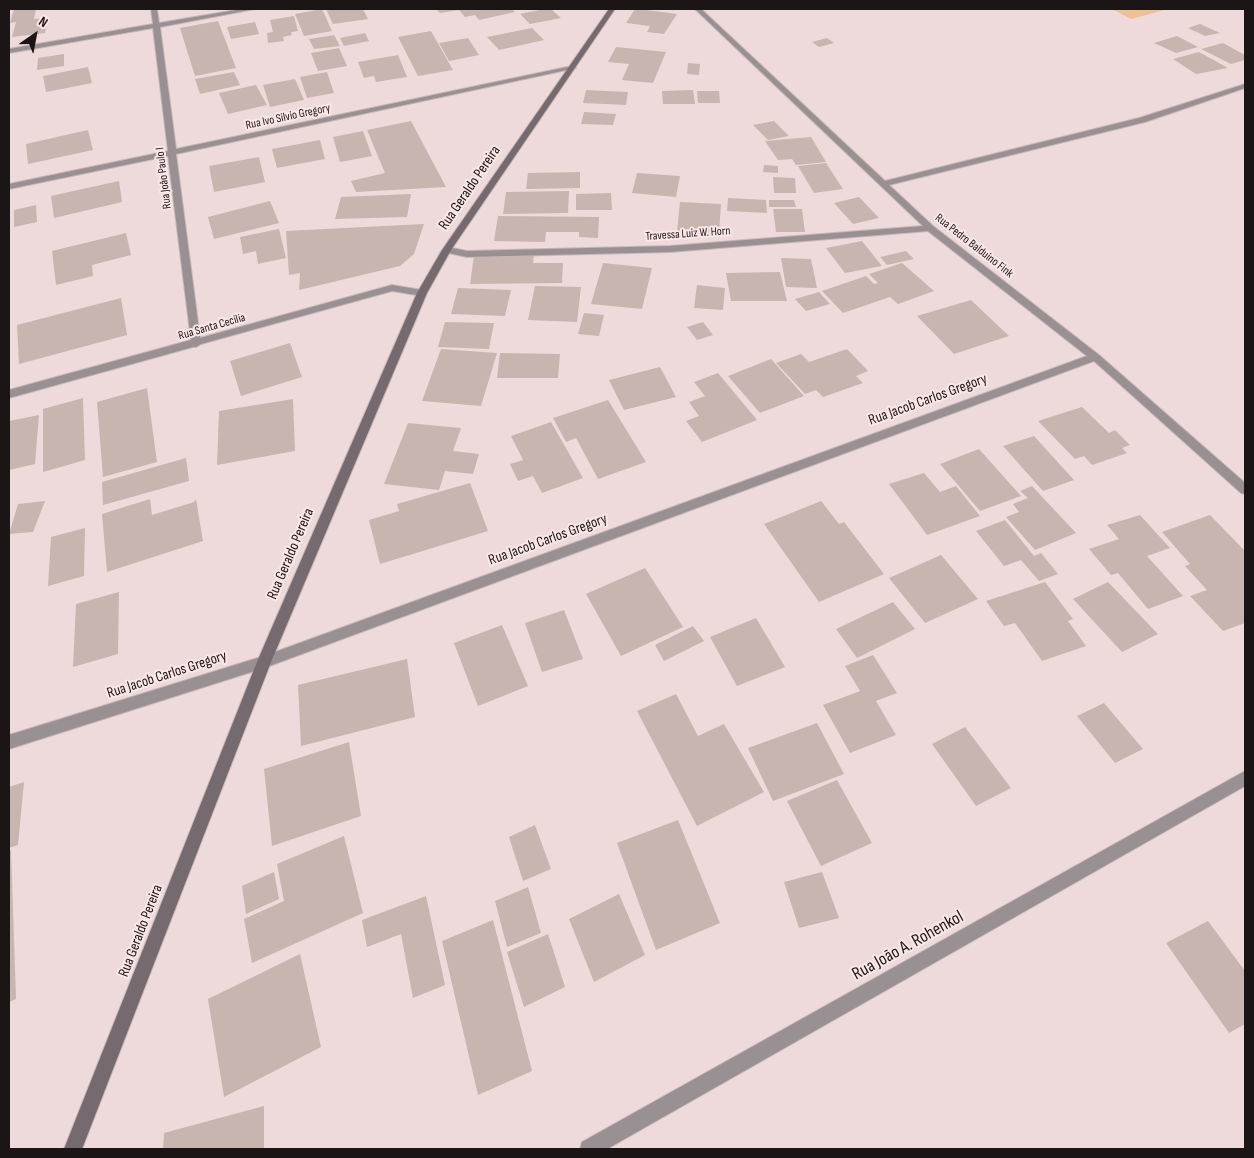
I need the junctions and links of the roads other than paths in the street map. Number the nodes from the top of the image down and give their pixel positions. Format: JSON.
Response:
{"nodes":[{"id":1,"x":154,"y":9,"type":"edge"},
{"id":2,"x":252,"y":9,"type":"edge"},
{"id":3,"x":612,"y":9,"type":"edge"},
{"id":4,"x":698,"y":9,"type":"edge"},
{"id":5,"x":158,"y":26,"type":"junction"},
{"id":6,"x":9,"y":51,"type":"edge"},
{"id":7,"x":572,"y":68,"type":"junction"},
{"id":8,"x":1245,"y":86,"type":"edge"},
{"id":9,"x":174,"y":152,"type":"junction"},
{"id":10,"x":884,"y":184,"type":"junction"},
{"id":11,"x":9,"y":187,"type":"edge"},
{"id":12,"x":930,"y":228,"type":"junction"},
{"id":13,"x":447,"y":250,"type":"junction"},
{"id":14,"x":422,"y":292,"type":"junction"},
{"id":15,"x":196,"y":344,"type":"junction"},
{"id":16,"x":1095,"y":357,"type":"junction"},
{"id":17,"x":9,"y":394,"type":"edge"},
{"id":18,"x":1245,"y":490,"type":"edge"},
{"id":19,"x":264,"y":662,"type":"junction"},
{"id":20,"x":9,"y":742,"type":"edge"},
{"id":21,"x":1245,"y":778,"type":"edge"},
{"id":22,"x":73,"y":1149,"type":"edge"},
{"id":23,"x":590,"y":1149,"type":"edge"}],
"edges":[{"from":1,"to":5,"type":"street","name":"Rua João Paulo I"},
{"from":2,"to":5,"type":"street"},
{"from":3,"to":7,"type":"main road","name":"Rua Geraldo Pereira"},
{"from":4,"to":10,"type":"street","name":"Rua Pedro Balduino Fink"},
{"from":5,"to":6,"type":"street"},
{"from":5,"to":9,"type":"street","name":"Rua João Paulo I"},
{"from":7,"to":9,"type":"street","name":"Rua Ivo Silvio Gregory"},
{"from":7,"to":13,"type":"main road","name":"Rua Geraldo Pereira"},
{"from":8,"to":10,"type":"street"},
{"from":9,"to":11,"type":"street","name":"Rua Ivo Silvio Gregory"},
{"from":9,"to":15,"type":"street","name":"Rua João Paulo I"},
{"from":10,"to":12,"type":"street","name":"Rua Pedro Balduino Fink"},
{"from":12,"to":13,"type":"street","name":"Travessa Luiz W. Horn"},
{"from":12,"to":16,"type":"street","name":"Rua Pedro Balduino Fink"},
{"from":13,"to":14,"type":"main road","name":"Rua Geraldo Pereira"},
{"from":14,"to":15,"type":"street","name":"Rua Santa Cecilia"},
{"from":14,"to":19,"type":"main road","name":"Rua Geraldo Pereira"},
{"from":15,"to":17,"type":"street","name":"Rua Santa Cecilia"},
{"from":16,"to":18,"type":"street","name":"Rua Pedro Balduino Fink"},
{"from":16,"to":19,"type":"street","name":"Rua Jacob Carlos Gregory"},
{"from":19,"to":20,"type":"street","name":"Rua Jacob Carlos Gregory"},
{"from":19,"to":22,"type":"main road","name":"Rua Geraldo Pereira"},
{"from":21,"to":23,"type":"street","name":"Rua João A. Rohenkol"}]}
